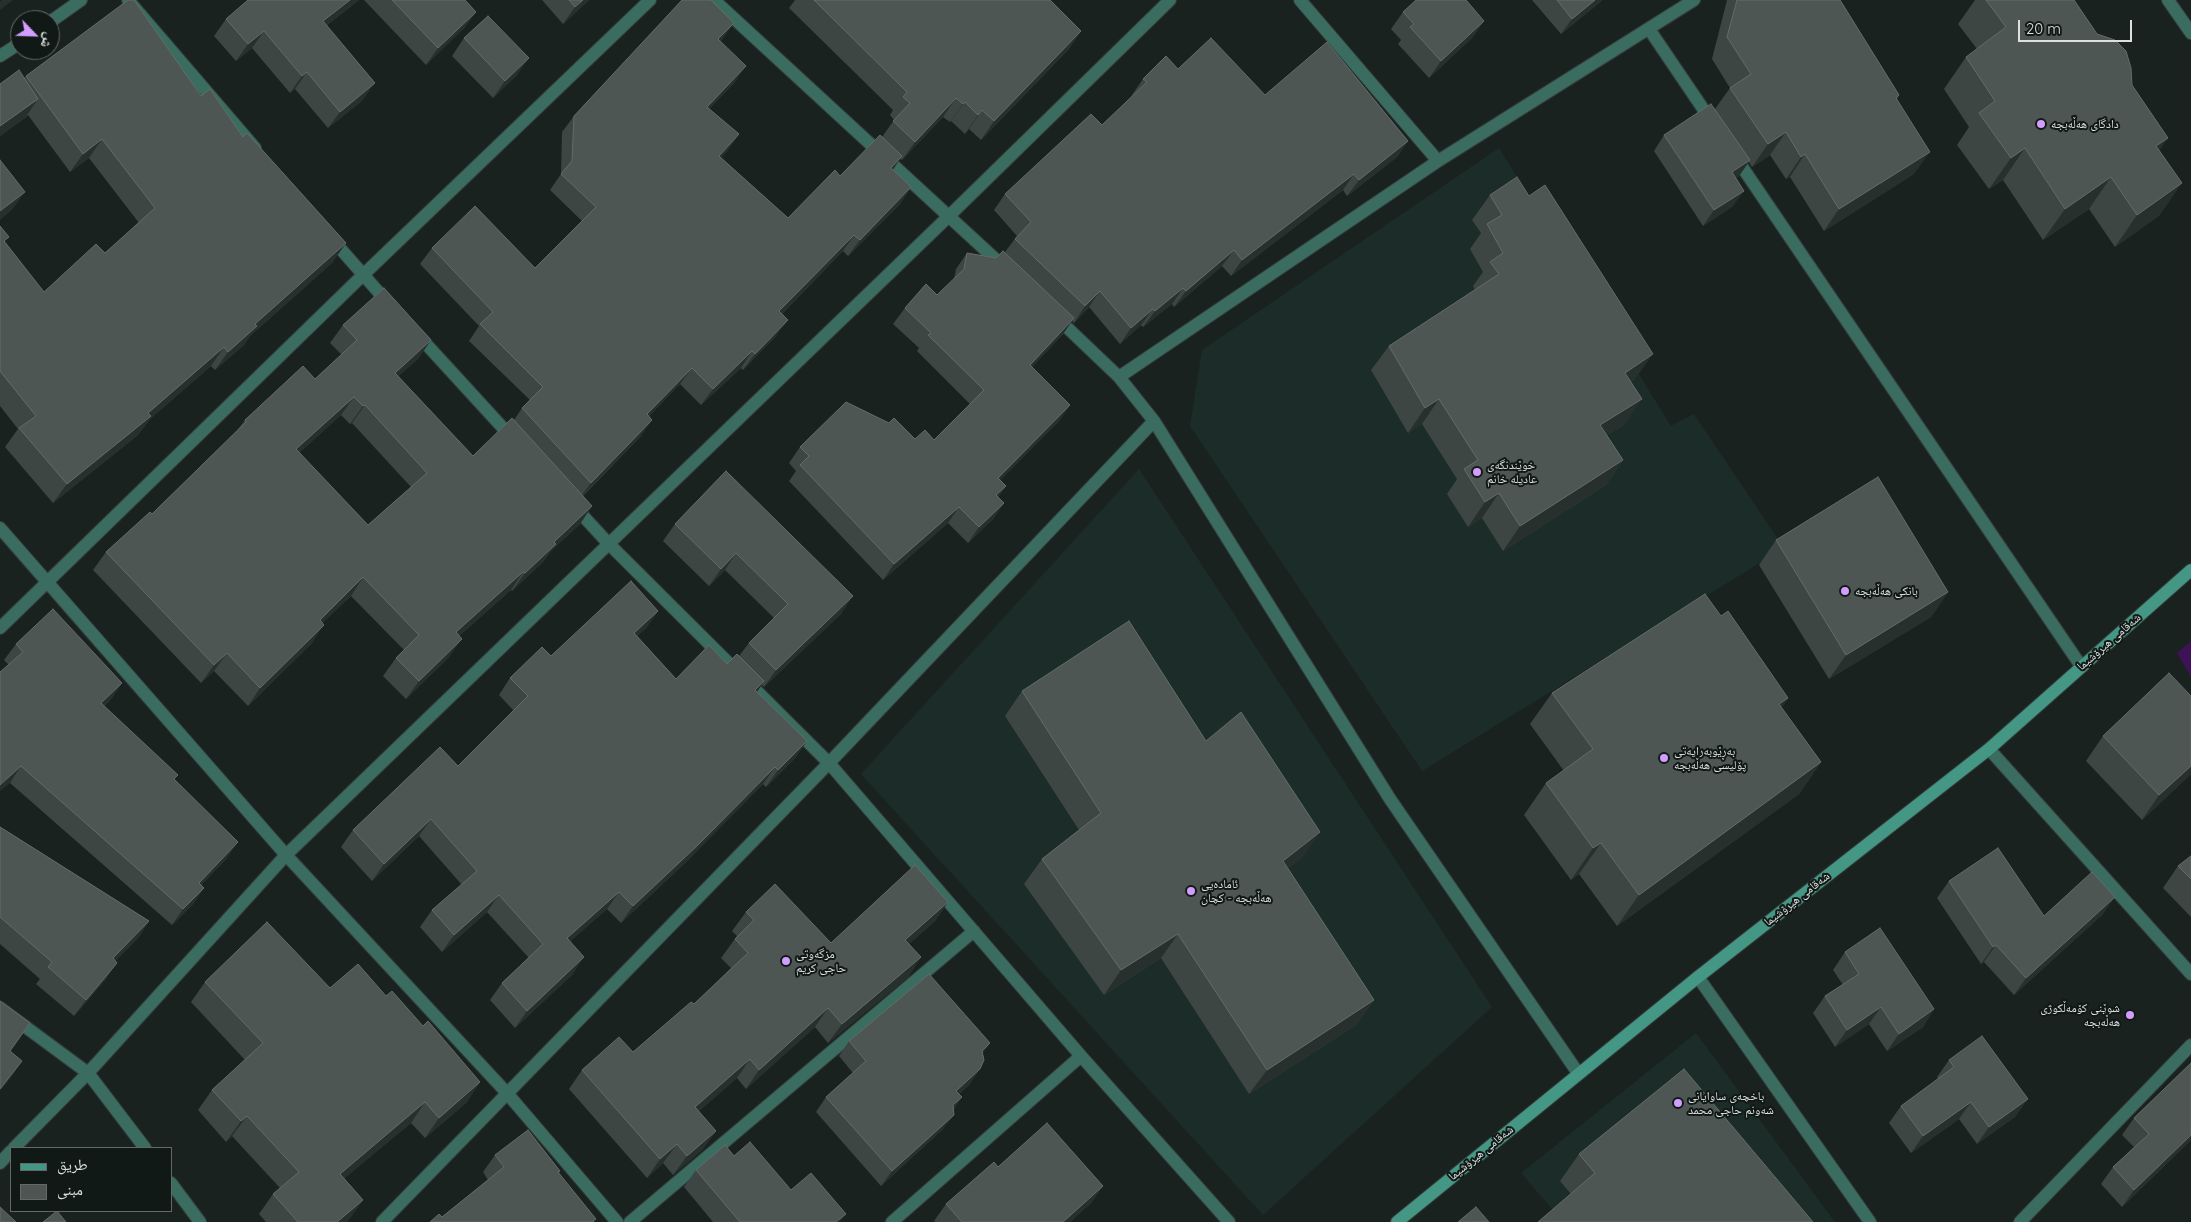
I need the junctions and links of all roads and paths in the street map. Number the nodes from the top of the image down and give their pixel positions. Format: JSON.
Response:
{"nodes":[{"id":1,"x":81,"y":0,"type":"edge"},
{"id":2,"x":128,"y":0,"type":"edge"},
{"id":3,"x":650,"y":0,"type":"edge"},
{"id":4,"x":714,"y":0,"type":"edge"},
{"id":5,"x":1170,"y":0,"type":"edge"},
{"id":6,"x":1300,"y":0,"type":"edge"},
{"id":7,"x":1694,"y":0,"type":"edge"},
{"id":8,"x":2168,"y":0,"type":"edge"},
{"id":9,"x":60,"y":15,"type":"edge"},
{"id":10,"x":1649,"y":29,"type":"junction"},
{"id":11,"x":2191,"y":33,"type":"edge"},
{"id":12,"x":1717,"y":128,"type":"edge"},
{"id":13,"x":1728,"y":145,"type":"edge"},
{"id":14,"x":261,"y":156,"type":"edge"},
{"id":15,"x":1438,"y":161,"type":"junction"},
{"id":16,"x":950,"y":215,"type":"junction"},
{"id":17,"x":325,"y":230,"type":"edge"},
{"id":18,"x":363,"y":275,"type":"junction"},
{"id":19,"x":1013,"y":276,"type":"edge"},
{"id":20,"x":1049,"y":310,"type":"edge"},
{"id":21,"x":396,"y":311,"type":"edge"},
{"id":22,"x":409,"y":326,"type":"edge"},
{"id":23,"x":1119,"y":377,"type":"junction"},
{"id":24,"x":1154,"y":421,"type":"junction"},
{"id":25,"x":522,"y":449,"type":"edge"},
{"id":26,"x":562,"y":492,"type":"edge"},
{"id":27,"x":0,"y":528,"type":"edge"},
{"id":28,"x":608,"y":543,"type":"junction"},
{"id":29,"x":2191,"y":570,"type":"edge"},
{"id":30,"x":47,"y":584,"type":"junction"},
{"id":31,"x":0,"y":628,"type":"edge"},
{"id":32,"x":2081,"y":666,"type":"junction"},
{"id":33,"x":1989,"y":749,"type":"junction"},
{"id":34,"x":829,"y":763,"type":"junction"},
{"id":35,"x":286,"y":855,"type":"junction"},
{"id":36,"x":974,"y":931,"type":"junction"},
{"id":37,"x":2191,"y":974,"type":"edge"},
{"id":38,"x":1698,"y":977,"type":"junction"},
{"id":39,"x":0,"y":1008,"type":"edge"},
{"id":40,"x":2191,"y":1045,"type":"edge"},
{"id":41,"x":1081,"y":1056,"type":"junction"},
{"id":42,"x":88,"y":1073,"type":"junction"},
{"id":43,"x":1578,"y":1073,"type":"junction"},
{"id":44,"x":506,"y":1092,"type":"junction"},
{"id":45,"x":15,"y":1147,"type":"edge"},
{"id":46,"x":144,"y":1147,"type":"edge"},
{"id":47,"x":10,"y":1152,"type":"edge"},
{"id":48,"x":0,"y":1163,"type":"edge"},
{"id":49,"x":172,"y":1184,"type":"edge"},
{"id":50,"x":200,"y":1222,"type":"edge"},
{"id":51,"x":382,"y":1222,"type":"edge"},
{"id":52,"x":617,"y":1222,"type":"edge"},
{"id":53,"x":630,"y":1222,"type":"edge"},
{"id":54,"x":892,"y":1222,"type":"edge"},
{"id":55,"x":1228,"y":1222,"type":"edge"},
{"id":56,"x":1397,"y":1222,"type":"edge"},
{"id":57,"x":1870,"y":1222,"type":"edge"},
{"id":58,"x":2020,"y":1222,"type":"edge"}],
"edges":[{"from":1,"to":9,"type":"street"},
{"from":2,"to":14,"type":"street"},
{"from":3,"to":18,"type":"street"},
{"from":4,"to":16,"type":"street"},
{"from":5,"to":16,"type":"street"},
{"from":6,"to":15,"type":"street"},
{"from":7,"to":10,"type":"street"},
{"from":8,"to":11,"type":"street"},
{"from":10,"to":12,"type":"street"},
{"from":10,"to":15,"type":"street"},
{"from":13,"to":32,"type":"street"},
{"from":15,"to":23,"type":"street"},
{"from":16,"to":19,"type":"street"},
{"from":16,"to":28,"type":"street"},
{"from":17,"to":18,"type":"street"},
{"from":18,"to":21,"type":"street"},
{"from":18,"to":30,"type":"street"},
{"from":20,"to":23,"type":"street"},
{"from":22,"to":25,"type":"street"},
{"from":23,"to":24,"type":"street"},
{"from":24,"to":34,"type":"street"},
{"from":24,"to":43,"type":"street"},
{"from":26,"to":28,"type":"street"},
{"from":27,"to":30,"type":"street"},
{"from":28,"to":34,"type":"street"},
{"from":28,"to":35,"type":"street"},
{"from":29,"to":32,"type":"main road","name":"شەقامی هیرۆشیما"},
{"from":30,"to":31,"type":"street"},
{"from":30,"to":35,"type":"street"},
{"from":32,"to":33,"type":"main road","name":"شەقامی هیرۆشیما"},
{"from":33,"to":37,"type":"street"},
{"from":33,"to":38,"type":"main road","name":"شەقامی هیرۆشیما"},
{"from":34,"to":36,"type":"street"},
{"from":34,"to":44,"type":"street"},
{"from":35,"to":42,"type":"street"},
{"from":35,"to":44,"type":"street"},
{"from":36,"to":41,"type":"street"},
{"from":36,"to":53,"type":"street"},
{"from":38,"to":43,"type":"main road","name":"شەقامی هیرۆشیما"},
{"from":38,"to":57,"type":"street"},
{"from":39,"to":42,"type":"street"},
{"from":40,"to":58,"type":"street"},
{"from":41,"to":54,"type":"street"},
{"from":41,"to":55,"type":"street"},
{"from":42,"to":45,"type":"street"},
{"from":42,"to":46,"type":"street"},
{"from":43,"to":56,"type":"main road","name":"شەقامی هیرۆشیما"},
{"from":44,"to":51,"type":"street"},
{"from":44,"to":52,"type":"street"},
{"from":47,"to":48,"type":"street"},
{"from":49,"to":50,"type":"street"}]}
